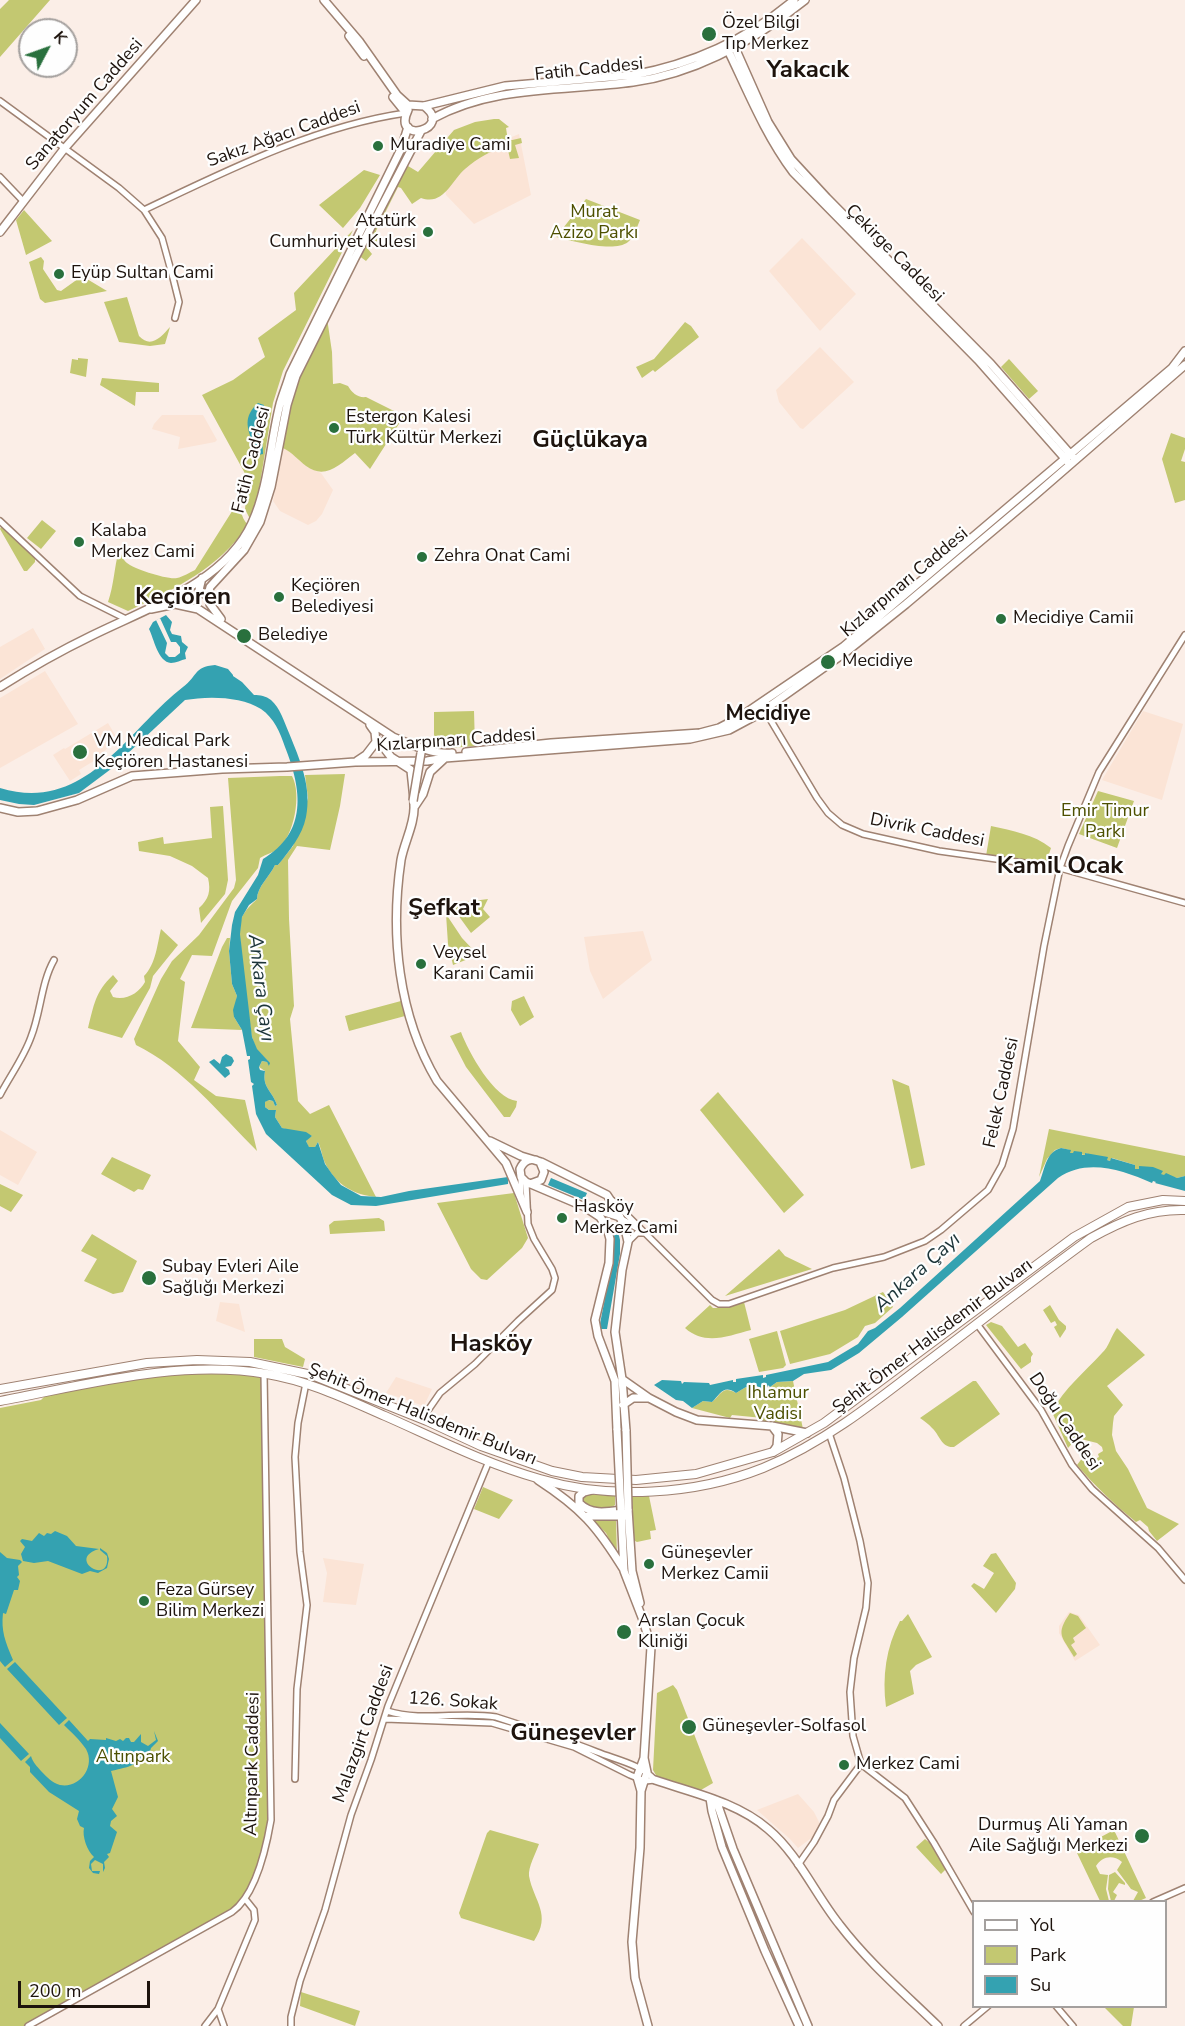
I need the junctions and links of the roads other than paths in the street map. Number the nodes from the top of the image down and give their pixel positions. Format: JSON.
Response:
{"nodes":[{"id":1,"x":196,"y":0,"type":"edge"},
{"id":2,"x":318,"y":0,"type":"edge"},
{"id":3,"x":324,"y":0,"type":"edge"},
{"id":4,"x":794,"y":0,"type":"edge"},
{"id":5,"x":805,"y":0,"type":"edge"},
{"id":6,"x":730,"y":47,"type":"junction"},
{"id":7,"x":0,"y":101,"type":"edge"},
{"id":8,"x":414,"y":105,"type":"junction"},
{"id":9,"x":424,"y":106,"type":"junction"},
{"id":10,"x":406,"y":113,"type":"junction"},
{"id":11,"x":432,"y":119,"type":"junction"},
{"id":12,"x":408,"y":126,"type":"junction"},
{"id":13,"x":421,"y":132,"type":"junction"},
{"id":14,"x":64,"y":149,"type":"junction"},
{"id":15,"x":0,"y":177,"type":"edge"},
{"id":16,"x":23,"y":201,"type":"junction"},
{"id":17,"x":144,"y":210,"type":"junction"},
{"id":18,"x":0,"y":232,"type":"edge"},
{"id":19,"x":175,"y":318,"type":"dead end"},
{"id":20,"x":1185,"y":351,"type":"edge"},
{"id":21,"x":1185,"y":365,"type":"edge"},
{"id":22,"x":1070,"y":459,"type":"junction"},
{"id":23,"x":0,"y":521,"type":"edge"},
{"id":24,"x":202,"y":578,"type":"junction"},
{"id":25,"x":208,"y":592,"type":"junction"},
{"id":26,"x":152,"y":609,"type":"junction"},
{"id":27,"x":126,"y":619,"type":"junction"},
{"id":28,"x":229,"y":627,"type":"junction"},
{"id":29,"x":1185,"y":635,"type":"edge"},
{"id":30,"x":0,"y":687,"type":"edge"},
{"id":31,"x":763,"y":707,"type":"junction"},
{"id":32,"x":368,"y":723,"type":"junction"},
{"id":33,"x":393,"y":737,"type":"junction"},
{"id":34,"x":421,"y":751,"type":"junction"},
{"id":35,"x":445,"y":758,"type":"junction"},
{"id":36,"x":398,"y":761,"type":"junction"},
{"id":37,"x":355,"y":762,"type":"junction"},
{"id":38,"x":415,"y":803,"type":"junction"},
{"id":39,"x":0,"y":808,"type":"edge"},
{"id":40,"x":1060,"y":868,"type":"junction"},
{"id":41,"x":1185,"y":903,"type":"edge"},
{"id":42,"x":54,"y":960,"type":"dead end"},
{"id":43,"x":0,"y":1095,"type":"edge"},
{"id":44,"x":488,"y":1140,"type":"junction"},
{"id":45,"x":536,"y":1160,"type":"junction"},
{"id":46,"x":506,"y":1163,"type":"junction"},
{"id":47,"x":526,"y":1181,"type":"junction"},
{"id":48,"x":607,"y":1196,"type":"junction"},
{"id":49,"x":521,"y":1198,"type":"junction"},
{"id":50,"x":1184,"y":1200,"type":"edge"},
{"id":51,"x":585,"y":1207,"type":"junction"},
{"id":52,"x":1185,"y":1210,"type":"edge"},
{"id":53,"x":527,"y":1212,"type":"junction"},
{"id":54,"x":620,"y":1218,"type":"junction"},
{"id":55,"x":647,"y":1233,"type":"junction"},
{"id":56,"x":628,"y":1242,"type":"junction"},
{"id":57,"x":977,"y":1324,"type":"junction"},
{"id":58,"x":264,"y":1373,"type":"junction"},
{"id":59,"x":622,"y":1379,"type":"junction"},
{"id":60,"x":306,"y":1383,"type":"junction"},
{"id":61,"x":0,"y":1389,"type":"edge"},
{"id":62,"x":648,"y":1398,"type":"junction"},
{"id":63,"x":0,"y":1401,"type":"edge"},
{"id":64,"x":623,"y":1405,"type":"junction"},
{"id":65,"x":422,"y":1419,"type":"junction"},
{"id":66,"x":772,"y":1426,"type":"junction"},
{"id":67,"x":807,"y":1433,"type":"junction"},
{"id":68,"x":829,"y":1433,"type":"junction"},
{"id":69,"x":773,"y":1452,"type":"junction"},
{"id":70,"x":489,"y":1461,"type":"junction"},
{"id":71,"x":524,"y":1474,"type":"junction"},
{"id":72,"x":597,"y":1490,"type":"junction"},
{"id":73,"x":625,"y":1513,"type":"junction"},
{"id":74,"x":586,"y":1516,"type":"junction"},
{"id":75,"x":624,"y":1571,"type":"junction"},
{"id":76,"x":1185,"y":1580,"type":"edge"},
{"id":77,"x":644,"y":1620,"type":"junction"},
{"id":78,"x":387,"y":1711,"type":"junction"},
{"id":79,"x":385,"y":1719,"type":"junction"},
{"id":80,"x":861,"y":1764,"type":"junction"},
{"id":81,"x":644,"y":1770,"type":"junction"},
{"id":82,"x":637,"y":1777,"type":"junction"},
{"id":83,"x":295,"y":1779,"type":"dead end"},
{"id":84,"x":655,"y":1780,"type":"junction"},
{"id":85,"x":645,"y":1781,"type":"junction"},
{"id":86,"x":641,"y":1791,"type":"junction"},
{"id":87,"x":713,"y":1799,"type":"junction"},
{"id":88,"x":798,"y":1865,"type":"junction"},
{"id":89,"x":1185,"y":1888,"type":"edge"},
{"id":90,"x":246,"y":1900,"type":"junction"},
{"id":91,"x":1158,"y":1900,"type":"edge"},
{"id":92,"x":972,"y":1909,"type":"edge"},
{"id":93,"x":987,"y":2008,"type":"edge"},
{"id":94,"x":1057,"y":2008,"type":"edge"},
{"id":95,"x":218,"y":2009,"type":"junction"},
{"id":96,"x":28,"y":2026,"type":"edge"},
{"id":97,"x":205,"y":2026,"type":"edge"},
{"id":98,"x":224,"y":2026,"type":"edge"},
{"id":99,"x":291,"y":2026,"type":"edge"},
{"id":100,"x":648,"y":2026,"type":"edge"},
{"id":101,"x":799,"y":2026,"type":"edge"},
{"id":102,"x":808,"y":2026,"type":"edge"},
{"id":103,"x":938,"y":2026,"type":"edge"},
{"id":104,"x":964,"y":2026,"type":"edge"},
{"id":105,"x":1073,"y":2026,"type":"edge"}],
"edges":[{"from":1,"to":14,"type":"main road","name":"Sanatoryum Caddesi"},
{"from":2,"to":10,"type":"main road"},
{"from":3,"to":8,"type":"main road"},
{"from":4,"to":6,"type":"main road","name":"Fatih Caddesi"},
{"from":5,"to":6,"type":"main road","name":"Fatih Caddesi"},
{"from":6,"to":9,"type":"main road","name":"Fatih Caddesi"},
{"from":6,"to":11,"type":"main road","name":"Fatih Caddesi"},
{"from":6,"to":22,"type":"main road","name":"Çekirge Caddesi"},
{"from":7,"to":14,"type":"street"},
{"from":8,"to":9,"type":"main road"},
{"from":8,"to":10,"type":"main road"},
{"from":9,"to":11,"type":"main road"},
{"from":10,"to":12,"type":"main road"},
{"from":10,"to":17,"type":"street","name":"Sakız Ağacı Caddesi"},
{"from":11,"to":13,"type":"main road"},
{"from":12,"to":13,"type":"main road"},
{"from":12,"to":24,"type":"main road","name":"Fatih Caddesi"},
{"from":13,"to":25,"type":"main road","name":"Fatih Caddesi"},
{"from":14,"to":16,"type":"main road","name":"Sanatoryum Caddesi"},
{"from":14,"to":17,"type":"street"},
{"from":15,"to":16,"type":"street"},
{"from":16,"to":18,"type":"main road","name":"Sanatoryum Caddesi"},
{"from":17,"to":19,"type":"street"},
{"from":20,"to":22,"type":"main road","name":"Kızlarpınarı Caddesi"},
{"from":21,"to":22,"type":"main road","name":"Kızlarpınarı Caddesi"},
{"from":22,"to":31,"type":"main road","name":"Kızlarpınarı Caddesi"},
{"from":23,"to":27,"type":"street"},
{"from":24,"to":25,"type":"main road"},
{"from":24,"to":26,"type":"main road","name":"Fatih Caddesi"},
{"from":25,"to":28,"type":"main road"},
{"from":26,"to":27,"type":"main road","name":"Fatih Caddesi"},
{"from":26,"to":28,"type":"main road"},
{"from":27,"to":30,"type":"main road","name":"Fatih Caddesi"},
{"from":28,"to":32,"type":"main road","name":"Kızlarpınarı Caddesi"},
{"from":29,"to":40,"type":"street","name":"Felek Caddesi"},
{"from":31,"to":34,"type":"main road","name":"Kızlarpınarı Caddesi"},
{"from":31,"to":35,"type":"main road","name":"Kızlarpınarı Caddesi"},
{"from":31,"to":40,"type":"street","name":"Divrik Caddesi"},
{"from":32,"to":33,"type":"main road","name":"Kızlarpınarı Caddesi"},
{"from":32,"to":37,"type":"main road"},
{"from":33,"to":34,"type":"main road","name":"Kızlarpınarı Caddesi"},
{"from":33,"to":36,"type":"main road"},
{"from":34,"to":38,"type":"main road","bridge":true},
{"from":35,"to":36,"type":"main road","name":"Kızlarpınarı Caddesi"},
{"from":35,"to":38,"type":"main road"},
{"from":36,"to":37,"type":"main road","name":"Kızlarpınarı Caddesi"},
{"from":36,"to":38,"type":"main road"},
{"from":37,"to":39,"type":"main road","name":"Kızlarpınarı Caddesi"},
{"from":38,"to":44,"type":"main road"},
{"from":40,"to":41,"type":"street","name":"Divrik Caddesi"},
{"from":40,"to":55,"type":"street","name":"Felek Caddesi"},
{"from":42,"to":43,"type":"street"},
{"from":44,"to":45,"type":"main road"},
{"from":44,"to":46,"type":"main road"},
{"from":45,"to":47,"type":"main road"},
{"from":45,"to":47,"type":"main road"},
{"from":45,"to":48,"type":"main road"},
{"from":46,"to":47,"type":"main road"},
{"from":46,"to":49,"type":"main road"},
{"from":47,"to":49,"type":"street"},
{"from":47,"to":51,"type":"main road"},
{"from":47,"to":53,"type":"street"},
{"from":48,"to":54,"type":"main road"},
{"from":48,"to":55,"type":"street"},
{"from":49,"to":53,"type":"main road"},
{"from":50,"to":67,"type":"highway","name":"Şehit Ömer Halisdemir Bulvarı"},
{"from":51,"to":54,"type":"street"},
{"from":51,"to":73,"type":"main road","bridge":true},
{"from":52,"to":57,"type":"highway","name":"Şehit Ömer Halisdemir Bulvarı"},
{"from":53,"to":65,"type":"street"},
{"from":54,"to":55,"type":"street"},
{"from":54,"to":56,"type":"main road"},
{"from":55,"to":56,"type":"street"},
{"from":56,"to":59,"type":"main road"},
{"from":57,"to":68,"type":"highway","name":"Şehit Ömer Halisdemir Bulvarı"},
{"from":57,"to":76,"type":"street","name":"Doğu Caddesi"},
{"from":58,"to":60,"type":"highway","name":"Şehit Ömer Halisdemir Bulvarı"},
{"from":58,"to":63,"type":"highway","name":"Şehit Ömer Halisdemir Bulvarı"},
{"from":58,"to":90,"type":"street","name":"Altınpark Caddesi"},
{"from":59,"to":62,"type":"main road"},
{"from":59,"to":64,"type":"main road"},
{"from":60,"to":70,"type":"highway","name":"Şehit Ömer Halisdemir Bulvarı"},
{"from":60,"to":83,"type":"street"},
{"from":61,"to":65,"type":"highway","name":"Şehit Ömer Halisdemir Bulvarı"},
{"from":62,"to":64,"type":"main road"},
{"from":62,"to":66,"type":"main road"},
{"from":64,"to":73,"type":"main road","bridge":true},
{"from":65,"to":69,"type":"highway","name":"Şehit Ömer Halisdemir Bulvarı"},
{"from":66,"to":67,"type":"main road"},
{"from":66,"to":69,"type":"main road"},
{"from":67,"to":69,"type":"highway","name":"Şehit Ömer Halisdemir Bulvarı"},
{"from":68,"to":72,"type":"highway","name":"Şehit Ömer Halisdemir Bulvarı"},
{"from":68,"to":80,"type":"street"},
{"from":70,"to":71,"type":"highway","name":"Şehit Ömer Halisdemir Bulvarı"},
{"from":70,"to":78,"type":"street","name":"Malazgirt Caddesi"},
{"from":71,"to":72,"type":"highway","name":"Şehit Ömer Halisdemir Bulvarı"},
{"from":71,"to":74,"type":"main road"},
{"from":72,"to":73,"type":"main road"},
{"from":73,"to":74,"type":"main road"},
{"from":73,"to":75,"type":"main road"},
{"from":73,"to":77,"type":"main road"},
{"from":74,"to":75,"type":"main road"},
{"from":75,"to":77,"type":"main road"},
{"from":77,"to":81,"type":"main road"},
{"from":78,"to":79,"type":"street","name":"Malazgirt Caddesi"},
{"from":78,"to":81,"type":"street","name":"126. Sokak"},
{"from":79,"to":82,"type":"street","name":"126. Sokak"},
{"from":79,"to":99,"type":"street","name":"Malazgirt Caddesi"},
{"from":80,"to":88,"type":"street"},
{"from":80,"to":92,"type":"street"},
{"from":81,"to":82,"type":"main road"},
{"from":81,"to":84,"type":"street","name":"126. Sokak"},
{"from":81,"to":85,"type":"main road"},
{"from":82,"to":85,"type":"street","name":"126. Sokak"},
{"from":82,"to":86,"type":"main road"},
{"from":84,"to":85,"type":"street"},
{"from":84,"to":87,"type":"main road"},
{"from":85,"to":86,"type":"main road"},
{"from":86,"to":100,"type":"main road"},
{"from":87,"to":88,"type":"main road"},
{"from":87,"to":101,"type":"main road"},
{"from":87,"to":102,"type":"main road"},
{"from":88,"to":103,"type":"main road"},
{"from":89,"to":91,"type":"street"},
{"from":90,"to":95,"type":"street"},
{"from":90,"to":96,"type":"street"},
{"from":93,"to":104,"type":"street"},
{"from":94,"to":105,"type":"street"},
{"from":95,"to":97,"type":"street"},
{"from":95,"to":98,"type":"street"}]}
